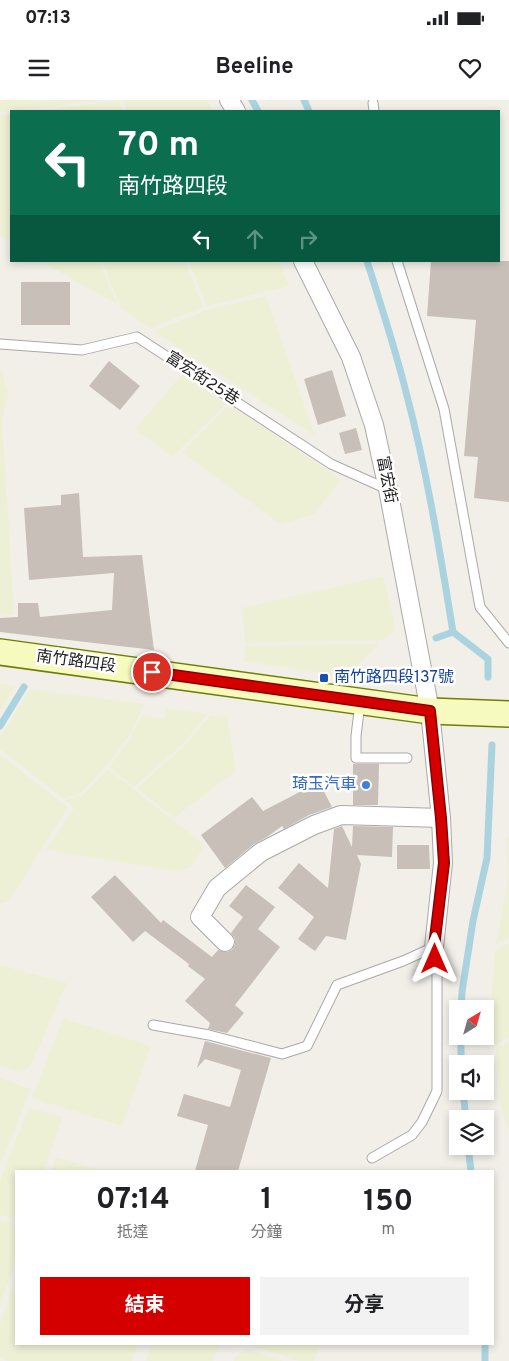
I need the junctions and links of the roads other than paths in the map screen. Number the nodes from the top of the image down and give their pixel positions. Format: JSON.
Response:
{"nodes":[{"id":1,"x":304,"y":262,"type":"edge"},
{"id":2,"x":397,"y":262,"type":"edge"},
{"id":3,"x":0,"y":344,"type":"edge"},
{"id":4,"x":388,"y":489,"type":"junction"},
{"id":5,"x":509,"y":643,"type":"edge"},
{"id":6,"x":0,"y":652,"type":"edge"},
{"id":7,"x":360,"y":700,"type":"junction"},
{"id":8,"x":430,"y":711,"type":"junction"},
{"id":9,"x":509,"y":714,"type":"edge"},
{"id":10,"x":408,"y":758,"type":"dead end"},
{"id":11,"x":441,"y":818,"type":"junction"},
{"id":12,"x":225,"y":942,"type":"dead end"},
{"id":13,"x":434,"y":947,"type":"junction"},
{"id":14,"x":153,"y":1025,"type":"dead end"},
{"id":15,"x":372,"y":1158,"type":"dead end"}],
"edges":[{"from":1,"to":4,"type":"street","name":"富宏街"},
{"from":2,"to":5,"type":"lane"},
{"from":3,"to":4,"type":"lane","name":"富宏街25巷"},
{"from":4,"to":8,"type":"street","name":"富宏街"},
{"from":6,"to":7,"type":"street","name":"南竹路四段"},
{"from":7,"to":8,"type":"street","name":"南竹路四段"},
{"from":7,"to":10,"type":"lane"},
{"from":8,"to":9,"type":"street","name":"南竹路四段"},
{"from":8,"to":11,"type":"street","name":"富宏街"},
{"from":11,"to":12,"type":"street"},
{"from":11,"to":13,"type":"street","name":"富宏街"},
{"from":13,"to":14,"type":"lane"},
{"from":13,"to":15,"type":"lane"}]}
